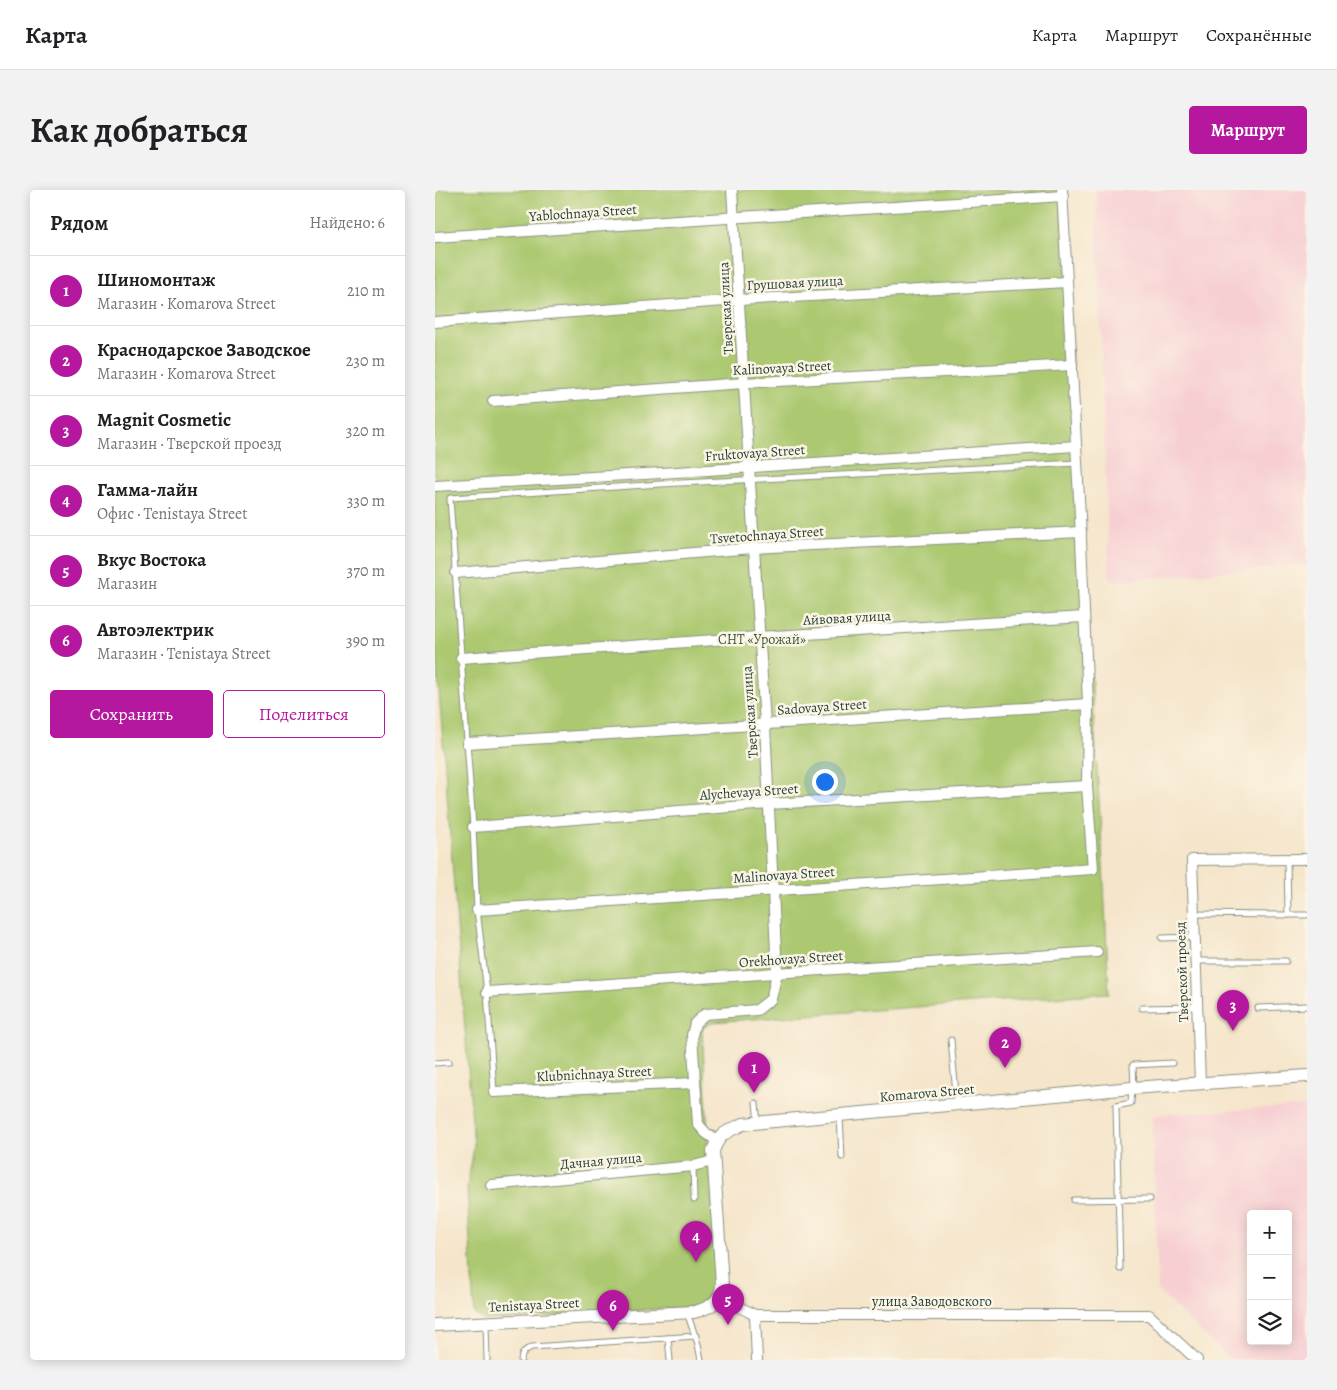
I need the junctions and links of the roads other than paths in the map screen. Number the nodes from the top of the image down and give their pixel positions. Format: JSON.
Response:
{"nodes":[{"id":1,"x":732,"y":190,"type":"edge"},
{"id":2,"x":1063,"y":193,"type":"edge"},
{"id":3,"x":734,"y":216,"type":"junction"},
{"id":4,"x":435,"y":237,"type":"edge"},
{"id":5,"x":1067,"y":282,"type":"junction"},
{"id":6,"x":739,"y":300,"type":"junction"},
{"id":7,"x":435,"y":322,"type":"edge"},
{"id":8,"x":1072,"y":365,"type":"junction"},
{"id":9,"x":744,"y":383,"type":"junction"},
{"id":10,"x":493,"y":401,"type":"dead end"},
{"id":11,"x":1076,"y":446,"type":"junction"},
{"id":12,"x":1077,"y":463,"type":"junction"},
{"id":13,"x":749,"y":467,"type":"junction"},
{"id":14,"x":750,"y":480,"type":"junction"},
{"id":15,"x":435,"y":486,"type":"edge"},
{"id":16,"x":1081,"y":532,"type":"junction"},
{"id":17,"x":753,"y":548,"type":"junction"},
{"id":18,"x":456,"y":573,"type":"junction"},
{"id":19,"x":1084,"y":617,"type":"junction"},
{"id":20,"x":758,"y":637,"type":"junction"},
{"id":21,"x":461,"y":658,"type":"junction"},
{"id":22,"x":1088,"y":704,"type":"junction"},
{"id":23,"x":765,"y":725,"type":"junction"},
{"id":24,"x":467,"y":743,"type":"junction"},
{"id":25,"x":1087,"y":786,"type":"junction"},
{"id":26,"x":769,"y":804,"type":"junction"},
{"id":27,"x":473,"y":827,"type":"junction"},
{"id":28,"x":1287,"y":859,"type":"junction"},
{"id":29,"x":1307,"y":859,"type":"edge"},
{"id":30,"x":772,"y":890,"type":"junction"},
{"id":31,"x":477,"y":910,"type":"junction"},
{"id":32,"x":1193,"y":914,"type":"junction"},
{"id":33,"x":1288,"y":915,"type":"junction"},
{"id":34,"x":1307,"y":915,"type":"edge"},
{"id":35,"x":1194,"y":937,"type":"junction"},
{"id":36,"x":1162,"y":938,"type":"dead end"},
{"id":37,"x":1097,"y":952,"type":"dead end"},
{"id":38,"x":1194,"y":961,"type":"junction"},
{"id":39,"x":1286,"y":961,"type":"dead end"},
{"id":40,"x":777,"y":973,"type":"junction"},
{"id":41,"x":487,"y":992,"type":"junction"},
{"id":42,"x":1307,"y":1006,"type":"edge"},
{"id":43,"x":1196,"y":1007,"type":"junction"},
{"id":44,"x":1142,"y":1008,"type":"dead end"},
{"id":45,"x":1258,"y":1008,"type":"dead end"},
{"id":46,"x":951,"y":1040,"type":"dead end"},
{"id":47,"x":449,"y":1062,"type":"dead end"},
{"id":48,"x":435,"y":1063,"type":"edge"},
{"id":49,"x":1171,"y":1063,"type":"dead end"},
{"id":50,"x":1307,"y":1076,"type":"edge"},
{"id":51,"x":695,"y":1083,"type":"junction"},
{"id":52,"x":1200,"y":1083,"type":"junction"},
{"id":53,"x":1133,"y":1088,"type":"junction"},
{"id":54,"x":494,"y":1092,"type":"joint"},
{"id":55,"x":755,"y":1103,"type":"dead end"},
{"id":56,"x":957,"y":1105,"type":"junction"},
{"id":57,"x":840,"y":1116,"type":"junction"},
{"id":58,"x":758,"y":1123,"type":"junction"},
{"id":59,"x":721,"y":1136,"type":"junction"},
{"id":60,"x":842,"y":1157,"type":"dead end"},
{"id":61,"x":713,"y":1161,"type":"junction"},
{"id":62,"x":693,"y":1166,"type":"junction"},
{"id":63,"x":491,"y":1184,"type":"dead end"},
{"id":64,"x":1150,"y":1199,"type":"dead end"},
{"id":65,"x":694,"y":1200,"type":"dead end"},
{"id":66,"x":1073,"y":1200,"type":"dead end"},
{"id":67,"x":1119,"y":1201,"type":"junction"},
{"id":68,"x":1120,"y":1269,"type":"dead end"},
{"id":69,"x":719,"y":1297,"type":"junction"},
{"id":70,"x":687,"y":1312,"type":"junction"},
{"id":71,"x":755,"y":1315,"type":"junction"},
{"id":72,"x":486,"y":1323,"type":"junction"},
{"id":73,"x":435,"y":1325,"type":"edge"},
{"id":74,"x":696,"y":1336,"type":"junction"},
{"id":75,"x":668,"y":1338,"type":"junction"},
{"id":76,"x":487,"y":1360,"type":"edge"},
{"id":77,"x":521,"y":1360,"type":"edge"},
{"id":78,"x":669,"y":1360,"type":"edge"},
{"id":79,"x":701,"y":1360,"type":"edge"},
{"id":80,"x":757,"y":1360,"type":"edge"},
{"id":81,"x":1197,"y":1360,"type":"edge"}],
"edges":[{"from":1,"to":3,"type":"street","name":"Тверская улица"},
{"from":2,"to":3,"type":"street","name":"Yablochnaya Street"},
{"from":2,"to":5,"type":"street"},
{"from":3,"to":4,"type":"street","name":"Yablochnaya Street"},
{"from":3,"to":6,"type":"street","name":"Тверская улица"},
{"from":5,"to":6,"type":"street","name":"Грушовая улица"},
{"from":5,"to":8,"type":"street"},
{"from":6,"to":7,"type":"street","name":"Грушовая улица"},
{"from":6,"to":9,"type":"street","name":"Тверская улица"},
{"from":8,"to":9,"type":"street","name":"Kalinovaya Street"},
{"from":8,"to":11,"type":"street"},
{"from":9,"to":10,"type":"street","name":"Kalinovaya Street"},
{"from":9,"to":13,"type":"street","name":"Тверская улица"},
{"from":11,"to":12,"type":"street"},
{"from":11,"to":13,"type":"street","name":"Fruktovaya Street"},
{"from":12,"to":14,"type":"lane"},
{"from":12,"to":16,"type":"street"},
{"from":13,"to":14,"type":"street","name":"Тверская улица"},
{"from":13,"to":15,"type":"street","name":"Fruktovaya Street"},
{"from":14,"to":17,"type":"street","name":"Тверская улица"},
{"from":14,"to":18,"type":"lane"},
{"from":16,"to":17,"type":"street","name":"Tsvetochnaya Street"},
{"from":16,"to":19,"type":"street"},
{"from":17,"to":18,"type":"street","name":"Tsvetochnaya Street"},
{"from":17,"to":20,"type":"street","name":"Тверская улица"},
{"from":18,"to":21,"type":"lane"},
{"from":19,"to":20,"type":"street","name":"Айвовая улица"},
{"from":19,"to":22,"type":"street"},
{"from":20,"to":21,"type":"street","name":"Айвовая улица"},
{"from":20,"to":23,"type":"street","name":"Тверская улица"},
{"from":21,"to":24,"type":"lane"},
{"from":22,"to":23,"type":"street","name":"Sadovaya Street"},
{"from":22,"to":25,"type":"street"},
{"from":23,"to":24,"type":"street","name":"Sadovaya Street"},
{"from":23,"to":26,"type":"street","name":"Тверская улица"},
{"from":24,"to":27,"type":"lane"},
{"from":25,"to":26,"type":"street","name":"Alychevaya Street"},
{"from":25,"to":30,"type":"street","name":"Malinovaya Street"},
{"from":26,"to":27,"type":"street","name":"Alychevaya Street"},
{"from":26,"to":30,"type":"street","name":"Тверская улица"},
{"from":27,"to":31,"type":"lane"},
{"from":28,"to":29,"type":"street"},
{"from":28,"to":32,"type":"street","name":"Тверской проезд"},
{"from":28,"to":33,"type":"lane"},
{"from":30,"to":31,"type":"street","name":"Malinovaya Street"},
{"from":30,"to":40,"type":"street","name":"Тверская улица"},
{"from":31,"to":41,"type":"lane"},
{"from":32,"to":33,"type":"lane"},
{"from":32,"to":35,"type":"street","name":"Тверской проезд"},
{"from":33,"to":34,"type":"lane"},
{"from":35,"to":36,"type":"lane"},
{"from":35,"to":38,"type":"street","name":"Тверской проезд"},
{"from":37,"to":40,"type":"street","name":"Orekhovaya Street"},
{"from":38,"to":39,"type":"lane"},
{"from":38,"to":43,"type":"street","name":"Тверской проезд"},
{"from":40,"to":41,"type":"street","name":"Orekhovaya Street"},
{"from":40,"to":51,"type":"street","name":"Тверская улица"},
{"from":41,"to":54,"type":"lane"},
{"from":42,"to":45,"type":"lane"},
{"from":43,"to":44,"type":"lane"},
{"from":43,"to":52,"type":"street","name":"Тверской проезд"},
{"from":46,"to":56,"type":"lane"},
{"from":47,"to":48,"type":"lane"},
{"from":49,"to":53,"type":"lane"},
{"from":50,"to":52,"type":"street"},
{"from":51,"to":54,"type":"street","name":"Klubnichnaya Street"},
{"from":51,"to":59,"type":"street","name":"Тверская улица"},
{"from":52,"to":53,"type":"street","name":"Komarova Street"},
{"from":53,"to":56,"type":"street","name":"Komarova Street"},
{"from":53,"to":67,"type":"lane"},
{"from":55,"to":58,"type":"lane"},
{"from":56,"to":57,"type":"street","name":"Komarova Street"},
{"from":57,"to":58,"type":"street","name":"Komarova Street"},
{"from":57,"to":60,"type":"lane"},
{"from":58,"to":59,"type":"street","name":"Komarova Street"},
{"from":59,"to":61,"type":"street"},
{"from":61,"to":62,"type":"street","name":"Дачная улица"},
{"from":61,"to":69,"type":"street"},
{"from":62,"to":63,"type":"street","name":"Дачная улица"},
{"from":62,"to":65,"type":"lane"},
{"from":64,"to":67,"type":"lane"},
{"from":66,"to":67,"type":"lane"},
{"from":67,"to":68,"type":"lane"},
{"from":69,"to":70,"type":"street","name":"Tenistaya Street"},
{"from":69,"to":71,"type":"street","name":"улица Заводовского"},
{"from":70,"to":72,"type":"street","name":"Tenistaya Street"},
{"from":70,"to":74,"type":"lane"},
{"from":71,"to":80,"type":"street"},
{"from":71,"to":81,"type":"street","name":"улица Заводовского"},
{"from":72,"to":73,"type":"street","name":"Tenistaya Street"},
{"from":72,"to":76,"type":"lane"},
{"from":74,"to":75,"type":"lane"},
{"from":74,"to":79,"type":"lane"},
{"from":75,"to":77,"type":"lane"},
{"from":75,"to":78,"type":"lane"}]}
